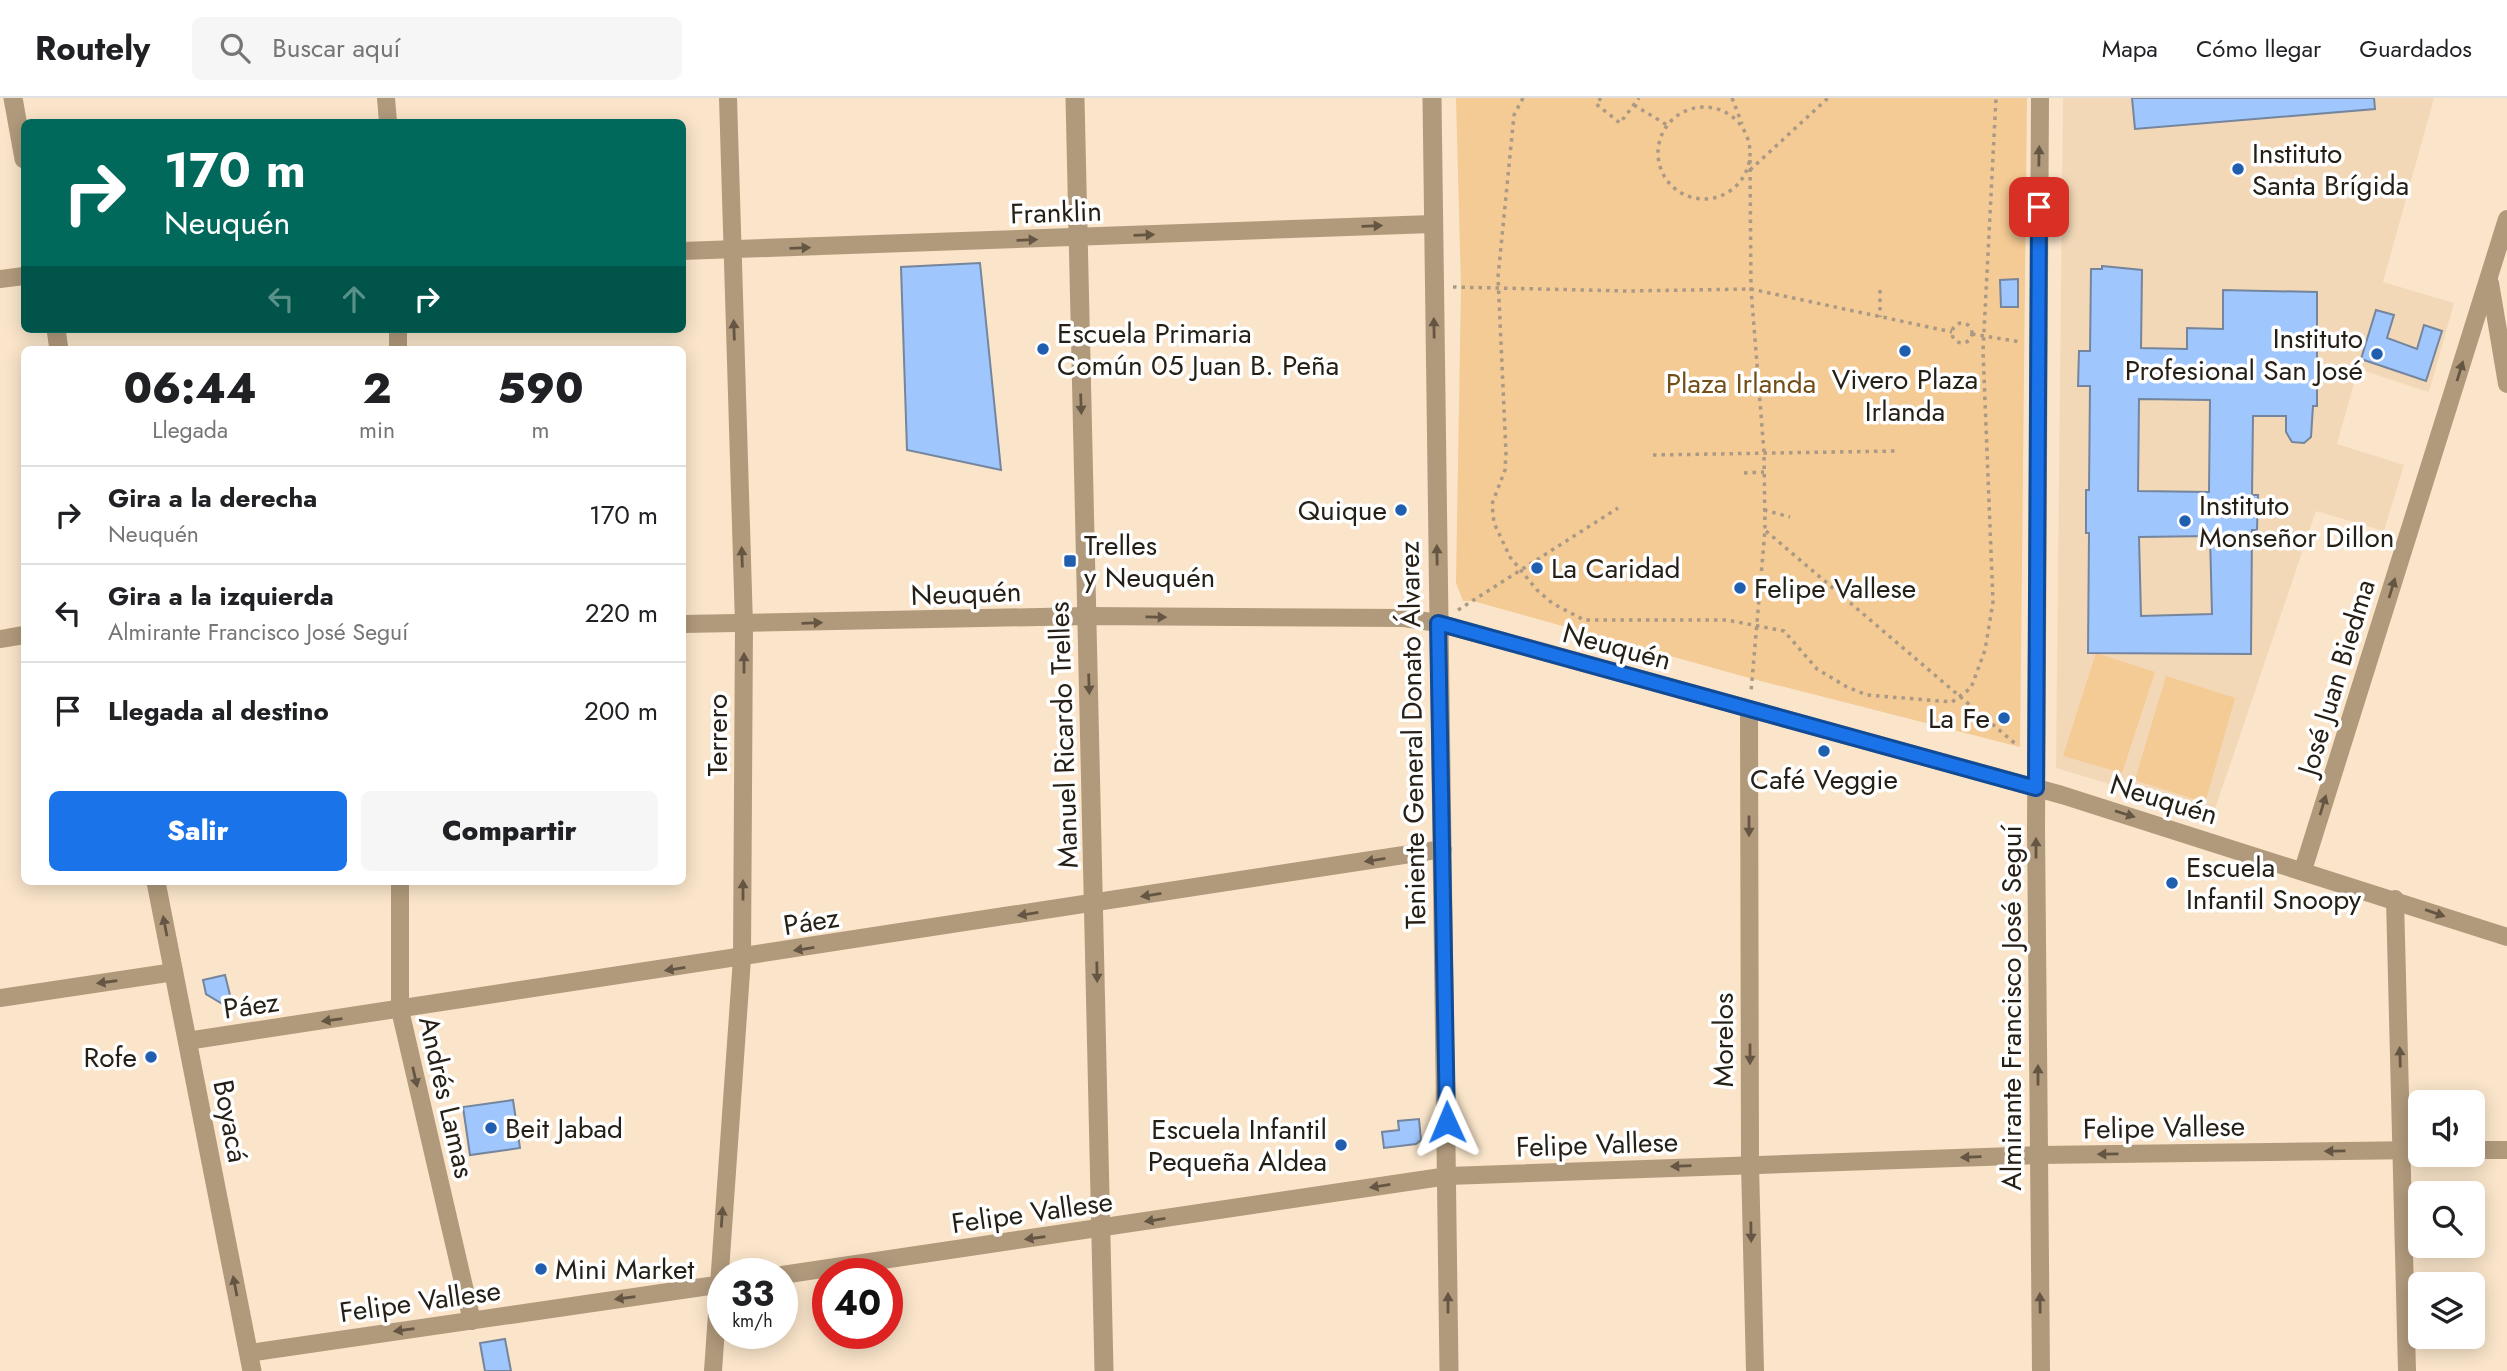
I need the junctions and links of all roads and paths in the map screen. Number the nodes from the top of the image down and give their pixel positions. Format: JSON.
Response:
{"nodes":[{"id":1,"x":13,"y":98,"type":"edge"},
{"id":2,"x":386,"y":98,"type":"edge"},
{"id":3,"x":728,"y":98,"type":"edge"},
{"id":4,"x":1075,"y":98,"type":"edge"},
{"id":5,"x":1432,"y":98,"type":"edge"},
{"id":6,"x":1523,"y":98,"type":"edge"},
{"id":7,"x":1601,"y":98,"type":"edge"},
{"id":8,"x":1639,"y":98,"type":"edge"},
{"id":9,"x":1732,"y":98,"type":"edge"},
{"id":10,"x":1828,"y":98,"type":"edge"},
{"id":11,"x":1996,"y":98,"type":"edge"},
{"id":12,"x":2040,"y":98,"type":"edge"},
{"id":13,"x":1634,"y":104,"type":"junction"},
{"id":14,"x":388,"y":119,"type":"edge"},
{"id":15,"x":1667,"y":125,"type":"junction"},
{"id":16,"x":1744,"y":129,"type":"junction"},
{"id":17,"x":21,"y":142,"type":"edge"},
{"id":18,"x":1750,"y":160,"type":"junction"},
{"id":19,"x":1751,"y":169,"type":"junction"},
{"id":20,"x":1745,"y":176,"type":"junction"},
{"id":21,"x":2507,"y":219,"type":"edge"},
{"id":22,"x":1432,"y":224,"type":"junction"},
{"id":23,"x":1076,"y":238,"type":"junction"},
{"id":24,"x":732,"y":250,"type":"junction"},
{"id":25,"x":686,"y":251,"type":"edge"},
{"id":26,"x":21,"y":276,"type":"edge"},
{"id":27,"x":0,"y":279,"type":"edge"},
{"id":28,"x":2489,"y":279,"type":"junction"},
{"id":29,"x":1433,"y":287,"type":"junction"},
{"id":30,"x":1498,"y":288,"type":"junction"},
{"id":31,"x":1751,"y":289,"type":"junction"},
{"id":32,"x":1880,"y":290,"type":"dead end"},
{"id":33,"x":1880,"y":317,"type":"junction"},
{"id":34,"x":1952,"y":332,"type":"junction"},
{"id":35,"x":1972,"y":334,"type":"junction"},
{"id":36,"x":1983,"y":335,"type":"junction"},
{"id":37,"x":2037,"y":343,"type":"junction"},
{"id":38,"x":2507,"y":384,"type":"edge"},
{"id":39,"x":1895,"y":451,"type":"dead end"},
{"id":40,"x":1764,"y":452,"type":"junction"},
{"id":41,"x":1653,"y":455,"type":"dead end"},
{"id":42,"x":1764,"y":472,"type":"junction"},
{"id":43,"x":1744,"y":473,"type":"dead end"},
{"id":44,"x":1618,"y":508,"type":"dead end"},
{"id":45,"x":1765,"y":510,"type":"junction"},
{"id":46,"x":1790,"y":517,"type":"dead end"},
{"id":47,"x":1765,"y":530,"type":"junction"},
{"id":48,"x":1521,"y":570,"type":"junction"},
{"id":49,"x":1087,"y":616,"type":"junction"},
{"id":50,"x":1438,"y":623,"type":"junction"},
{"id":51,"x":686,"y":624,"type":"edge"},
{"id":52,"x":744,"y":625,"type":"junction"},
{"id":53,"x":1758,"y":627,"type":"junction"},
{"id":54,"x":21,"y":636,"type":"edge"},
{"id":55,"x":0,"y":639,"type":"edge"},
{"id":56,"x":1961,"y":697,"type":"junction"},
{"id":57,"x":1749,"y":709,"type":"junction"},
{"id":58,"x":2036,"y":761,"type":"junction"},
{"id":59,"x":2036,"y":788,"type":"junction"},
{"id":60,"x":1443,"y":849,"type":"junction"},
{"id":61,"x":2303,"y":870,"type":"junction"},
{"id":62,"x":157,"y":885,"type":"edge"},
{"id":63,"x":400,"y":885,"type":"edge"},
{"id":64,"x":2395,"y":899,"type":"junction"},
{"id":65,"x":1096,"y":904,"type":"junction"},
{"id":66,"x":2507,"y":937,"type":"edge"},
{"id":67,"x":742,"y":958,"type":"junction"},
{"id":68,"x":174,"y":972,"type":"junction"},
{"id":69,"x":0,"y":998,"type":"edge"},
{"id":70,"x":400,"y":1010,"type":"junction"},
{"id":71,"x":187,"y":1041,"type":"junction"},
{"id":72,"x":2408,"y":1091,"type":"edge"},
{"id":73,"x":2408,"y":1150,"type":"edge"},
{"id":74,"x":2485,"y":1150,"type":"edge"},
{"id":75,"x":2507,"y":1150,"type":"edge"},
{"id":76,"x":2039,"y":1156,"type":"junction"},
{"id":77,"x":1750,"y":1164,"type":"junction"},
{"id":78,"x":2412,"y":1167,"type":"edge"},
{"id":79,"x":1448,"y":1176,"type":"junction"},
{"id":80,"x":1103,"y":1228,"type":"junction"},
{"id":81,"x":722,"y":1258,"type":"edge"},
{"id":82,"x":798,"y":1273,"type":"edge"},
{"id":83,"x":707,"y":1286,"type":"edge"},
{"id":84,"x":472,"y":1321,"type":"junction"},
{"id":85,"x":715,"y":1349,"type":"edge"},
{"id":86,"x":250,"y":1362,"type":"edge"},
{"id":87,"x":713,"y":1371,"type":"edge"},
{"id":88,"x":1104,"y":1371,"type":"edge"},
{"id":89,"x":1449,"y":1371,"type":"edge"},
{"id":90,"x":1755,"y":1371,"type":"edge"},
{"id":91,"x":2041,"y":1371,"type":"edge"},
{"id":92,"x":2407,"y":1371,"type":"edge"}],
"edges":[{"from":1,"to":17,"type":"street"},
{"from":2,"to":14,"type":"street"},
{"from":3,"to":24,"type":"street","name":"Terrero"},
{"from":4,"to":23,"type":"street","name":"Manuel Ricardo Trelles"},
{"from":5,"to":22,"type":"street","name":"Teniente General Donato Álvarez"},
{"from":6,"to":30,"type":"path"},
{"from":7,"to":13,"type":"path"},
{"from":8,"to":13,"type":"path"},
{"from":9,"to":16,"type":"path"},
{"from":10,"to":19,"type":"path"},
{"from":11,"to":36,"type":"path"},
{"from":37,"to":12,"type":"street","name":"Almirante Francisco José Seguí","one_way":true},
{"from":13,"to":15,"type":"path"},
{"from":15,"to":16,"type":"path"},
{"from":15,"to":20,"type":"path"},
{"from":16,"to":18,"type":"path"},
{"from":18,"to":19,"type":"path"},
{"from":18,"to":20,"type":"path"},
{"from":19,"to":20,"type":"path"},
{"from":19,"to":31,"type":"path"},
{"from":21,"to":28,"type":"street","name":"José Juan Biedma"},
{"from":23,"to":22,"type":"street","name":"Franklin","one_way":true},
{"from":22,"to":29,"type":"street","name":"Teniente General Donato Álvarez"},
{"from":24,"to":23,"type":"street","name":"Franklin","one_way":true},
{"from":23,"to":49,"type":"street","name":"Manuel Ricardo Trelles","one_way":true},
{"from":24,"to":25,"type":"street","name":"Franklin"},
{"from":52,"to":24,"type":"street","name":"Terrero","one_way":true},
{"from":26,"to":27,"type":"street"},
{"from":28,"to":38,"type":"street"},
{"from":61,"to":28,"type":"street","name":"José Juan Biedma","one_way":true},
{"from":29,"to":30,"type":"path"},
{"from":50,"to":29,"type":"street","name":"Teniente General Donato Álvarez","one_way":true},
{"from":30,"to":31,"type":"path"},
{"from":30,"to":48,"type":"path"},
{"from":31,"to":33,"type":"path"},
{"from":31,"to":40,"type":"path"},
{"from":32,"to":33,"type":"path"},
{"from":33,"to":34,"type":"path"},
{"from":34,"to":35,"type":"path"},
{"from":34,"to":35,"type":"path"},
{"from":35,"to":36,"type":"path"},
{"from":36,"to":37,"type":"path"},
{"from":36,"to":56,"type":"path"},
{"from":37,"to":58,"type":"street","name":"Almirante Francisco José Seguí"},
{"from":39,"to":40,"type":"path"},
{"from":40,"to":41,"type":"path"},
{"from":40,"to":42,"type":"path"},
{"from":42,"to":43,"type":"path"},
{"from":42,"to":45,"type":"path"},
{"from":44,"to":48,"type":"path"},
{"from":45,"to":46,"type":"path"},
{"from":45,"to":47,"type":"path"},
{"from":47,"to":53,"type":"path"},
{"from":47,"to":56,"type":"path"},
{"from":48,"to":50,"type":"path"},
{"from":48,"to":53,"type":"path"},
{"from":49,"to":50,"type":"street","name":"Neuquén","one_way":true},
{"from":52,"to":49,"type":"street","name":"Neuquén","one_way":true},
{"from":49,"to":65,"type":"street","name":"Manuel Ricardo Trelles","one_way":true},
{"from":50,"to":57,"type":"street","name":"Neuquén"},
{"from":50,"to":60,"type":"street","name":"Teniente General Donato Álvarez"},
{"from":51,"to":52,"type":"street","name":"Neuquén"},
{"from":67,"to":52,"type":"street","name":"Terrero","one_way":true},
{"from":53,"to":56,"type":"path"},
{"from":53,"to":57,"type":"path"},
{"from":54,"to":55,"type":"street"},
{"from":56,"to":58,"type":"path"},
{"from":57,"to":59,"type":"street","name":"Neuquén"},
{"from":57,"to":77,"type":"street","name":"Morelos","one_way":true},
{"from":58,"to":59,"type":"street","name":"Almirante Francisco José Seguí"},
{"from":59,"to":61,"type":"street","name":"Neuquén","one_way":true},
{"from":76,"to":59,"type":"street","name":"Almirante Francisco José Seguí","one_way":true},
{"from":60,"to":65,"type":"street","name":"Páez","one_way":true},
{"from":60,"to":79,"type":"street","name":"Teniente General Donato Álvarez"},
{"from":61,"to":64,"type":"street","name":"Neuquén"},
{"from":68,"to":62,"type":"street","name":"Boyacá","one_way":true},
{"from":63,"to":70,"type":"street","name":"Andrés Lamas"},
{"from":64,"to":66,"type":"street","name":"Neuquén","one_way":true},
{"from":72,"to":64,"type":"street","one_way":true},
{"from":65,"to":67,"type":"street","name":"Páez","one_way":true},
{"from":65,"to":80,"type":"street","name":"Manuel Ricardo Trelles","one_way":true},
{"from":67,"to":70,"type":"street","name":"Páez","one_way":true},
{"from":81,"to":67,"type":"street","name":"Terrero","one_way":true},
{"from":68,"to":69,"type":"street","one_way":true},
{"from":68,"to":71,"type":"street","name":"Boyacá"},
{"from":70,"to":71,"type":"street","name":"Páez","one_way":true},
{"from":70,"to":84,"type":"street","name":"Andrés Lamas","one_way":true},
{"from":86,"to":71,"type":"street","name":"Boyacá","one_way":true},
{"from":73,"to":76,"type":"street","name":"Felipe Vallese","one_way":true},
{"from":74,"to":75,"type":"street"},
{"from":76,"to":77,"type":"street","name":"Felipe Vallese","one_way":true},
{"from":91,"to":76,"type":"street","name":"Almirante Francisco José Seguí","one_way":true},
{"from":77,"to":79,"type":"street","name":"Felipe Vallese","one_way":true},
{"from":77,"to":90,"type":"street","name":"Morelos","one_way":true},
{"from":78,"to":92,"type":"street"},
{"from":79,"to":80,"type":"street","name":"Felipe Vallese","one_way":true},
{"from":89,"to":79,"type":"street","name":"Teniente General Donato Álvarez","one_way":true},
{"from":80,"to":82,"type":"street","name":"Felipe Vallese","one_way":true},
{"from":80,"to":88,"type":"street","name":"Manuel Ricardo Trelles"},
{"from":83,"to":84,"type":"street","name":"Felipe Vallese","one_way":true},
{"from":84,"to":86,"type":"street","name":"Felipe Vallese","one_way":true},
{"from":85,"to":87,"type":"street","name":"Terrero"}]}
